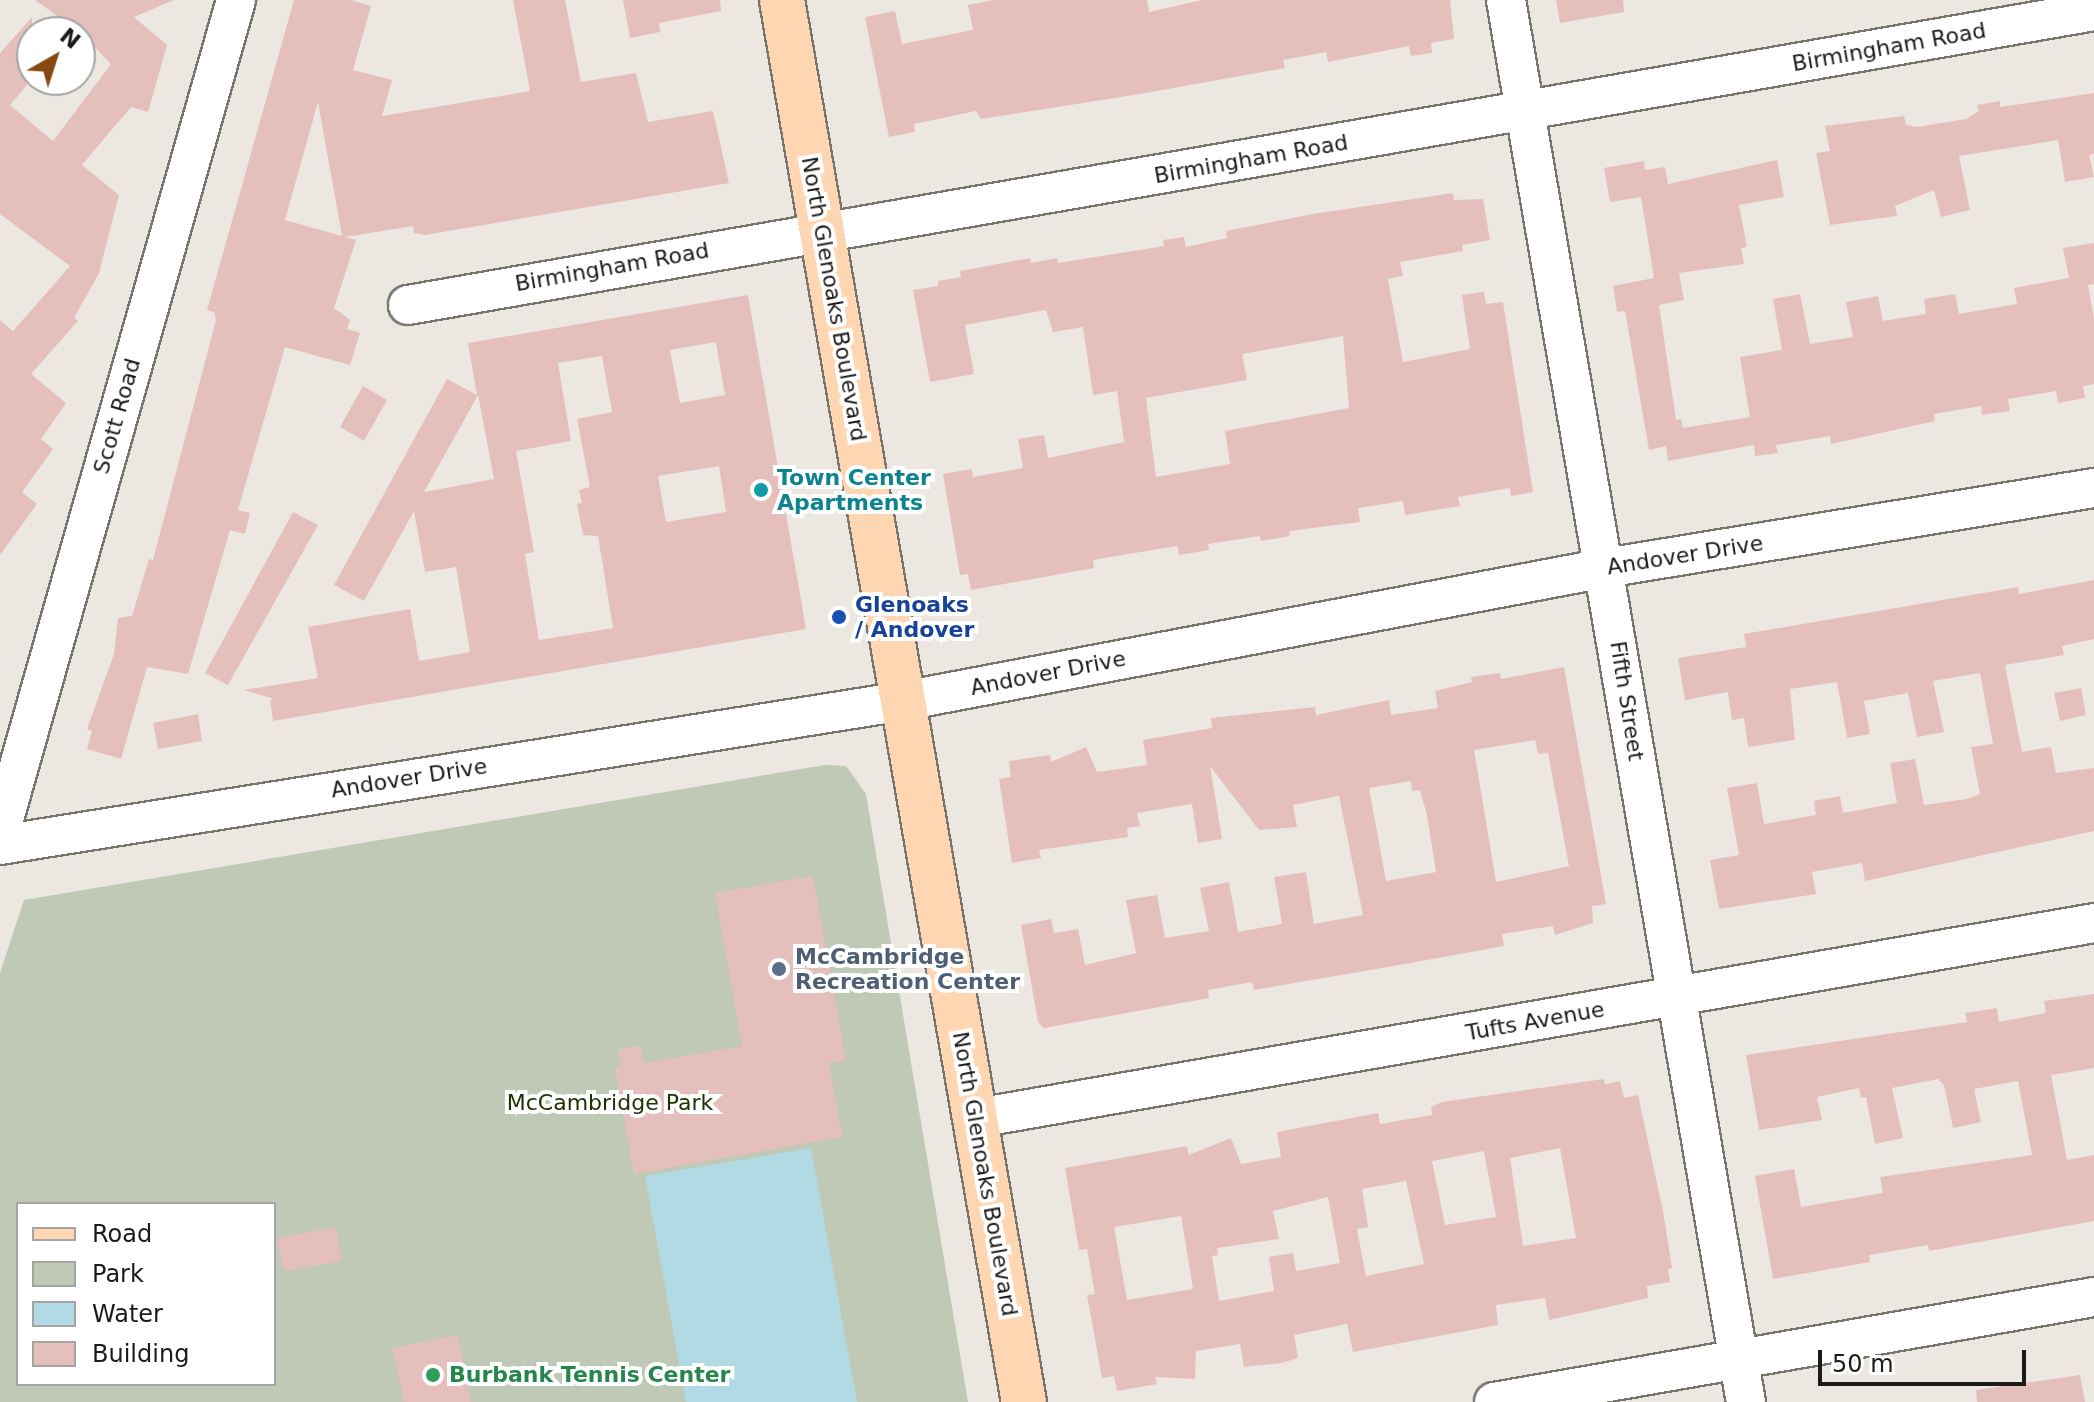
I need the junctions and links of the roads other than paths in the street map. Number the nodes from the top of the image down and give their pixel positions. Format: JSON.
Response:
{"nodes":[{"id":1,"x":236,"y":0,"type":"edge"},
{"id":2,"x":782,"y":0,"type":"edge"},
{"id":3,"x":1506,"y":0,"type":"edge"},
{"id":4,"x":2094,"y":11,"type":"edge"},
{"id":5,"x":1525,"y":113,"type":"junction"},
{"id":6,"x":823,"y":231,"type":"junction"},
{"id":7,"x":408,"y":305,"type":"dead end"},
{"id":8,"x":2094,"y":488,"type":"edge"},
{"id":9,"x":1605,"y":568,"type":"junction"},
{"id":10,"x":903,"y":701,"type":"junction"},
{"id":11,"x":0,"y":833,"type":"edge"},
{"id":12,"x":0,"y":845,"type":"edge"},
{"id":13,"x":2094,"y":923,"type":"edge"},
{"id":14,"x":1675,"y":996,"type":"junction"},
{"id":15,"x":977,"y":1118,"type":"junction"},
{"id":16,"x":2094,"y":1297,"type":"edge"},
{"id":17,"x":1739,"y":1358,"type":"junction"},
{"id":18,"x":1024,"y":1402,"type":"edge"},
{"id":19,"x":1494,"y":1402,"type":"edge"},
{"id":20,"x":1746,"y":1402,"type":"edge"}],
"edges":[{"from":1,"to":11,"type":"street","name":"Scott Road"},
{"from":2,"to":6,"type":"main road","name":"North Glenoaks Boulevard"},
{"from":3,"to":5,"type":"street","name":"Fifth Street"},
{"from":4,"to":5,"type":"street","name":"Birmingham Road"},
{"from":5,"to":6,"type":"street","name":"Birmingham Road"},
{"from":5,"to":9,"type":"street","name":"Fifth Street"},
{"from":6,"to":7,"type":"street","name":"Birmingham Road"},
{"from":6,"to":10,"type":"main road","name":"North Glenoaks Boulevard"},
{"from":8,"to":9,"type":"street","name":"Andover Drive"},
{"from":9,"to":10,"type":"street","name":"Andover Drive"},
{"from":9,"to":14,"type":"street","name":"Fifth Street"},
{"from":10,"to":12,"type":"street","name":"Andover Drive"},
{"from":10,"to":15,"type":"main road","name":"North Glenoaks Boulevard"},
{"from":13,"to":14,"type":"street","name":"Tufts Avenue"},
{"from":14,"to":15,"type":"street","name":"Tufts Avenue"},
{"from":14,"to":17,"type":"street","name":"Fifth Street"},
{"from":15,"to":18,"type":"main road","name":"North Glenoaks Boulevard"},
{"from":16,"to":17,"type":"street"},
{"from":17,"to":19,"type":"street"},
{"from":17,"to":20,"type":"street","name":"Fifth Street"}]}
